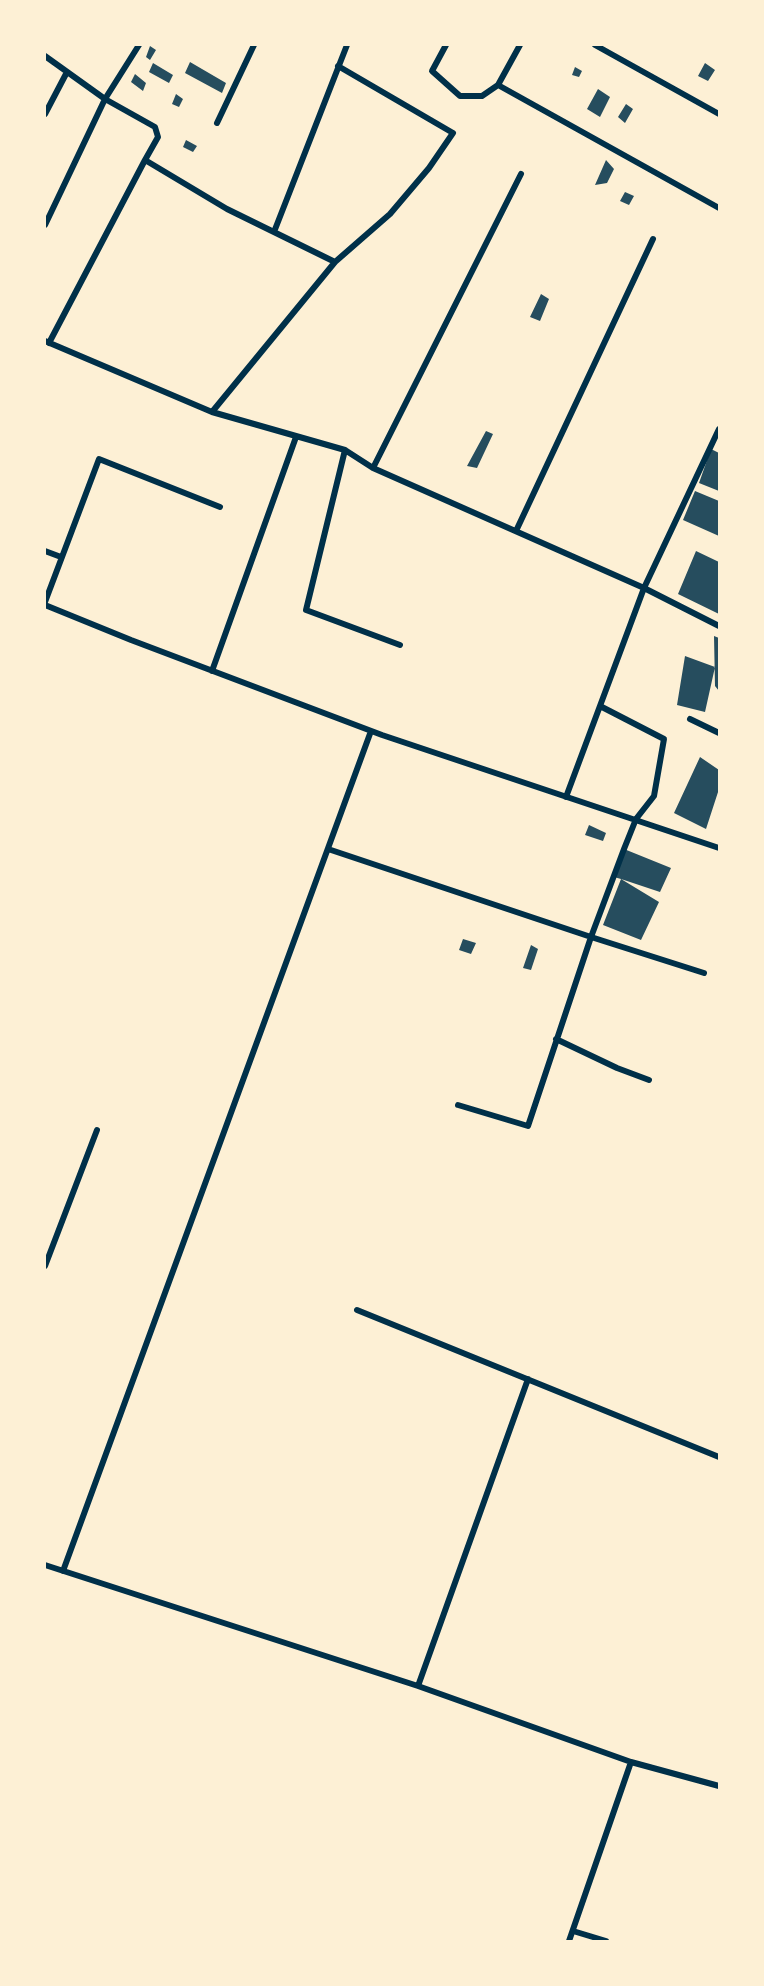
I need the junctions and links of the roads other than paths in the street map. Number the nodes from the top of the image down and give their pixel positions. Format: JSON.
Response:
{"nodes":[{"id":1,"x":139,"y":45,"type":"edge"},
{"id":2,"x":254,"y":45,"type":"edge"},
{"id":3,"x":347,"y":45,"type":"edge"},
{"id":4,"x":446,"y":45,"type":"edge"},
{"id":5,"x":520,"y":45,"type":"edge"},
{"id":6,"x":595,"y":45,"type":"edge"},
{"id":7,"x":45,"y":56,"type":"edge"},
{"id":8,"x":338,"y":66,"type":"junction"},
{"id":9,"x":66,"y":72,"type":"junction"},
{"id":10,"x":498,"y":85,"type":"junction"},
{"id":11,"x":105,"y":99,"type":"junction"},
{"id":12,"x":45,"y":114,"type":"edge"},
{"id":13,"x":719,"y":114,"type":"edge"},
{"id":14,"x":217,"y":123,"type":"dead end"},
{"id":15,"x":145,"y":160,"type":"junction"},
{"id":16,"x":521,"y":174,"type":"dead end"},
{"id":17,"x":719,"y":208,"type":"edge"},
{"id":18,"x":45,"y":225,"type":"edge"},
{"id":19,"x":274,"y":232,"type":"junction"},
{"id":20,"x":652,"y":239,"type":"dead end"},
{"id":21,"x":335,"y":262,"type":"junction"},
{"id":22,"x":47,"y":342,"type":"edge"},
{"id":23,"x":212,"y":412,"type":"junction"},
{"id":24,"x":719,"y":429,"type":"edge"},
{"id":25,"x":296,"y":437,"type":"junction"},
{"id":26,"x":345,"y":450,"type":"junction"},
{"id":27,"x":373,"y":468,"type":"junction"},
{"id":28,"x":220,"y":507,"type":"dead end"},
{"id":29,"x":516,"y":531,"type":"junction"},
{"id":30,"x":45,"y":551,"type":"edge"},
{"id":31,"x":61,"y":557,"type":"junction"},
{"id":32,"x":644,"y":588,"type":"junction"},
{"id":33,"x":45,"y":603,"type":"edge"},
{"id":34,"x":719,"y":626,"type":"edge"},
{"id":35,"x":400,"y":645,"type":"dead end"},
{"id":36,"x":212,"y":671,"type":"junction"},
{"id":37,"x":600,"y":706,"type":"junction"},
{"id":38,"x":690,"y":719,"type":"dead end"},
{"id":39,"x":371,"y":731,"type":"junction"},
{"id":40,"x":719,"y":732,"type":"edge"},
{"id":41,"x":566,"y":797,"type":"junction"},
{"id":42,"x":636,"y":819,"type":"junction"},
{"id":43,"x":719,"y":848,"type":"edge"},
{"id":44,"x":328,"y":849,"type":"junction"},
{"id":45,"x":591,"y":938,"type":"junction"},
{"id":46,"x":704,"y":973,"type":"dead end"},
{"id":47,"x":556,"y":1039,"type":"junction"},
{"id":48,"x":649,"y":1080,"type":"dead end"},
{"id":49,"x":458,"y":1106,"type":"dead end"},
{"id":50,"x":97,"y":1130,"type":"dead end"},
{"id":51,"x":45,"y":1266,"type":"edge"},
{"id":52,"x":357,"y":1311,"type":"dead end"},
{"id":53,"x":528,"y":1379,"type":"junction"},
{"id":54,"x":719,"y":1457,"type":"edge"},
{"id":55,"x":45,"y":1565,"type":"edge"},
{"id":56,"x":63,"y":1571,"type":"junction"},
{"id":57,"x":418,"y":1686,"type":"junction"},
{"id":58,"x":631,"y":1762,"type":"junction"},
{"id":59,"x":719,"y":1786,"type":"edge"},
{"id":60,"x":573,"y":1931,"type":"junction"},
{"id":61,"x":568,"y":1941,"type":"edge"},
{"id":62,"x":606,"y":1941,"type":"edge"}],
"edges":[{"from":1,"to":11,"type":"street"},
{"from":2,"to":14,"type":"street"},
{"from":3,"to":8,"type":"street"},
{"from":4,"to":10,"type":"street"},
{"from":5,"to":10,"type":"street"},
{"from":6,"to":13,"type":"street"},
{"from":7,"to":9,"type":"street"},
{"from":8,"to":19,"type":"street"},
{"from":8,"to":21,"type":"street"},
{"from":9,"to":11,"type":"street"},
{"from":9,"to":12,"type":"street"},
{"from":10,"to":17,"type":"street"},
{"from":11,"to":15,"type":"street"},
{"from":11,"to":18,"type":"street"},
{"from":15,"to":19,"type":"street"},
{"from":15,"to":22,"type":"street"},
{"from":16,"to":27,"type":"street"},
{"from":19,"to":21,"type":"street"},
{"from":20,"to":29,"type":"street"},
{"from":21,"to":23,"type":"street"},
{"from":22,"to":23,"type":"street"},
{"from":23,"to":25,"type":"street"},
{"from":24,"to":32,"type":"street"},
{"from":25,"to":26,"type":"street"},
{"from":25,"to":36,"type":"street"},
{"from":26,"to":27,"type":"street"},
{"from":26,"to":35,"type":"street"},
{"from":27,"to":29,"type":"street"},
{"from":28,"to":31,"type":"street"},
{"from":29,"to":32,"type":"street"},
{"from":30,"to":31,"type":"street"},
{"from":31,"to":33,"type":"street"},
{"from":32,"to":34,"type":"street"},
{"from":32,"to":37,"type":"street"},
{"from":33,"to":36,"type":"street"},
{"from":36,"to":39,"type":"street"},
{"from":37,"to":41,"type":"street"},
{"from":37,"to":42,"type":"street"},
{"from":38,"to":40,"type":"street"},
{"from":39,"to":41,"type":"street"},
{"from":39,"to":44,"type":"street"},
{"from":41,"to":42,"type":"street"},
{"from":42,"to":43,"type":"street"},
{"from":42,"to":45,"type":"street"},
{"from":44,"to":45,"type":"street"},
{"from":44,"to":56,"type":"street"},
{"from":45,"to":46,"type":"street"},
{"from":45,"to":47,"type":"street"},
{"from":47,"to":48,"type":"street"},
{"from":47,"to":49,"type":"street"},
{"from":50,"to":51,"type":"street"},
{"from":52,"to":53,"type":"street"},
{"from":53,"to":54,"type":"street"},
{"from":53,"to":57,"type":"street"},
{"from":55,"to":56,"type":"street"},
{"from":56,"to":57,"type":"street"},
{"from":57,"to":58,"type":"street"},
{"from":58,"to":59,"type":"street"},
{"from":58,"to":60,"type":"street"},
{"from":60,"to":61,"type":"street"},
{"from":60,"to":62,"type":"street"}]}
